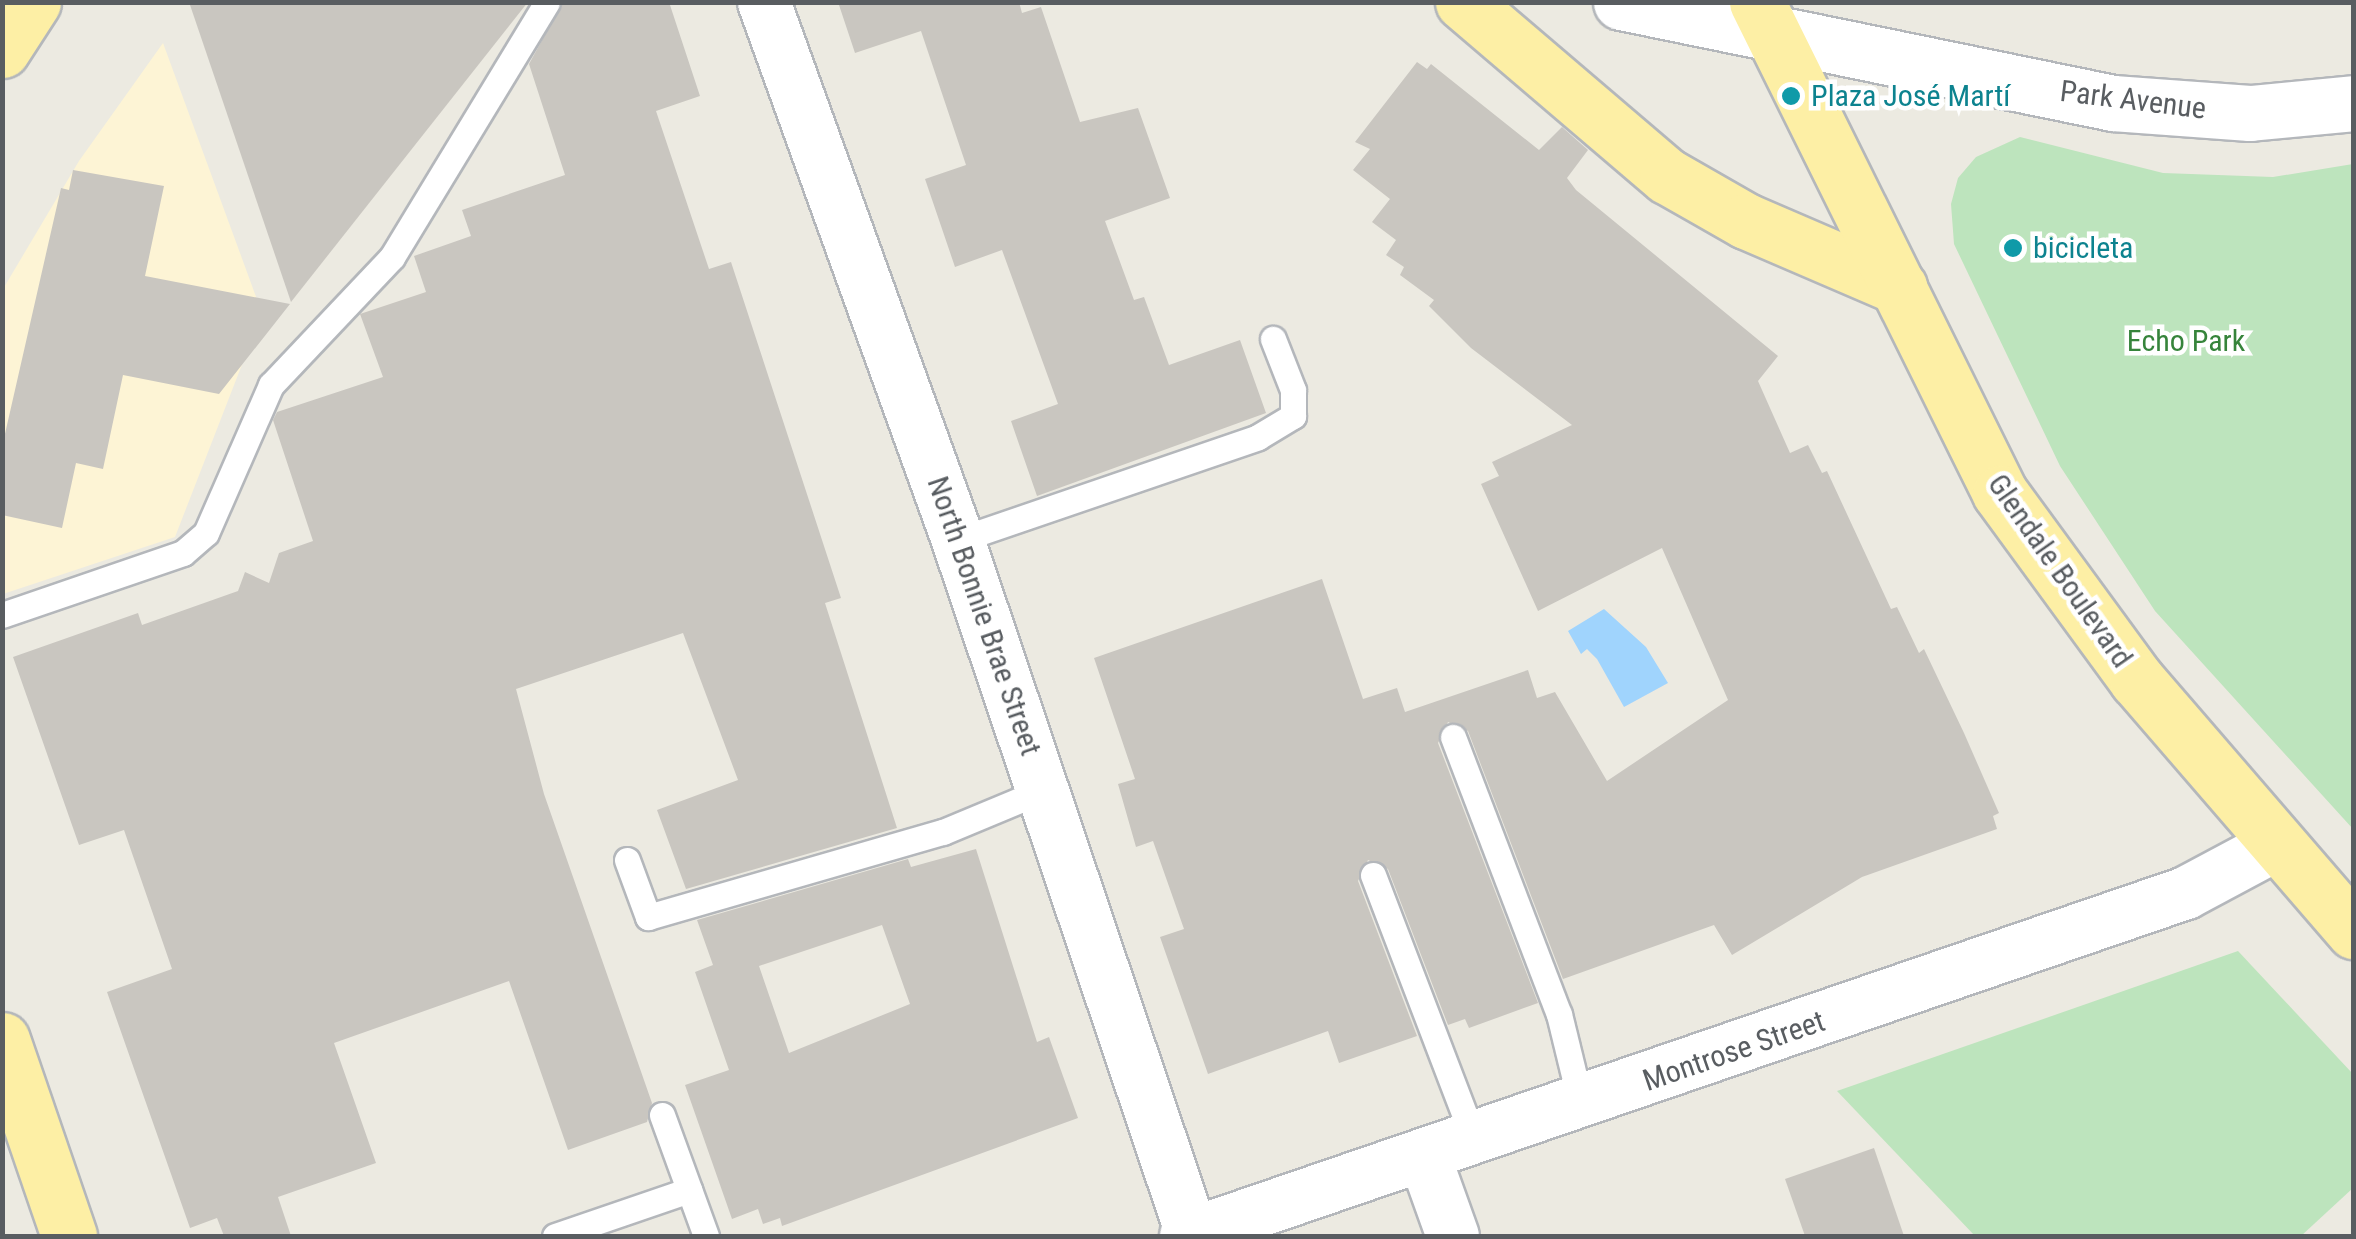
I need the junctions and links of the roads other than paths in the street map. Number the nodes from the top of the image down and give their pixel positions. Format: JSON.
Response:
{"nodes":[{"id":1,"x":33,"y":2,"type":"edge"},
{"id":2,"x":547,"y":2,"type":"edge"},
{"id":3,"x":764,"y":2,"type":"edge"},
{"id":4,"x":1463,"y":2,"type":"edge"},
{"id":5,"x":1622,"y":2,"type":"edge"},
{"id":6,"x":1765,"y":18,"type":"edge"},
{"id":7,"x":2,"y":50,"type":"edge"},
{"id":8,"x":2354,"y":103,"type":"edge"},
{"id":9,"x":1899,"y":287,"type":"junction"},
{"id":10,"x":1273,"y":339,"type":"dead end"},
{"id":11,"x":958,"y":540,"type":"junction"},
{"id":12,"x":2,"y":615,"type":"edge"},
{"id":13,"x":1454,"y":737,"type":"dead end"},
{"id":14,"x":1044,"y":790,"type":"junction"},
{"id":15,"x":2274,"y":846,"type":"junction"},
{"id":16,"x":627,"y":860,"type":"dead end"},
{"id":17,"x":1373,"y":874,"type":"dead end"},
{"id":18,"x":2354,"y":931,"type":"edge"},
{"id":19,"x":2,"y":1040,"type":"edge"},
{"id":20,"x":1581,"y":1104,"type":"junction"},
{"id":21,"x":662,"y":1115,"type":"dead end"},
{"id":22,"x":1474,"y":1140,"type":"junction"},
{"id":23,"x":1426,"y":1158,"type":"junction"},
{"id":24,"x":689,"y":1190,"type":"junction"},
{"id":25,"x":69,"y":1236,"type":"edge"},
{"id":26,"x":555,"y":1236,"type":"edge"},
{"id":27,"x":706,"y":1236,"type":"edge"},
{"id":28,"x":1189,"y":1236,"type":"edge"},
{"id":29,"x":1453,"y":1236,"type":"edge"}],
"edges":[{"from":1,"to":7,"type":"main road"},
{"from":2,"to":12,"type":"lane"},
{"from":3,"to":11,"type":"street","name":"North Bonnie Brae Street"},
{"from":4,"to":9,"type":"main road"},
{"from":5,"to":6,"type":"street","name":"Park Avenue"},
{"from":6,"to":8,"type":"street","name":"Park Avenue"},
{"from":6,"to":9,"type":"main road","name":"Glendale Boulevard"},
{"from":9,"to":15,"type":"main road","name":"Glendale Boulevard"},
{"from":10,"to":11,"type":"lane"},
{"from":11,"to":14,"type":"street","name":"North Bonnie Brae Street"},
{"from":13,"to":20,"type":"lane"},
{"from":14,"to":16,"type":"lane"},
{"from":14,"to":28,"type":"street","name":"North Bonnie Brae Street"},
{"from":15,"to":18,"type":"main road","name":"Glendale Boulevard"},
{"from":15,"to":20,"type":"street","name":"Montrose Street"},
{"from":17,"to":22,"type":"lane"},
{"from":19,"to":25,"type":"main road"},
{"from":20,"to":22,"type":"street","name":"Montrose Street"},
{"from":21,"to":24,"type":"lane"},
{"from":22,"to":23,"type":"street","name":"Montrose Street"},
{"from":23,"to":28,"type":"street","name":"Montrose Street"},
{"from":23,"to":29,"type":"street"},
{"from":24,"to":26,"type":"lane"},
{"from":24,"to":27,"type":"lane"}]}
